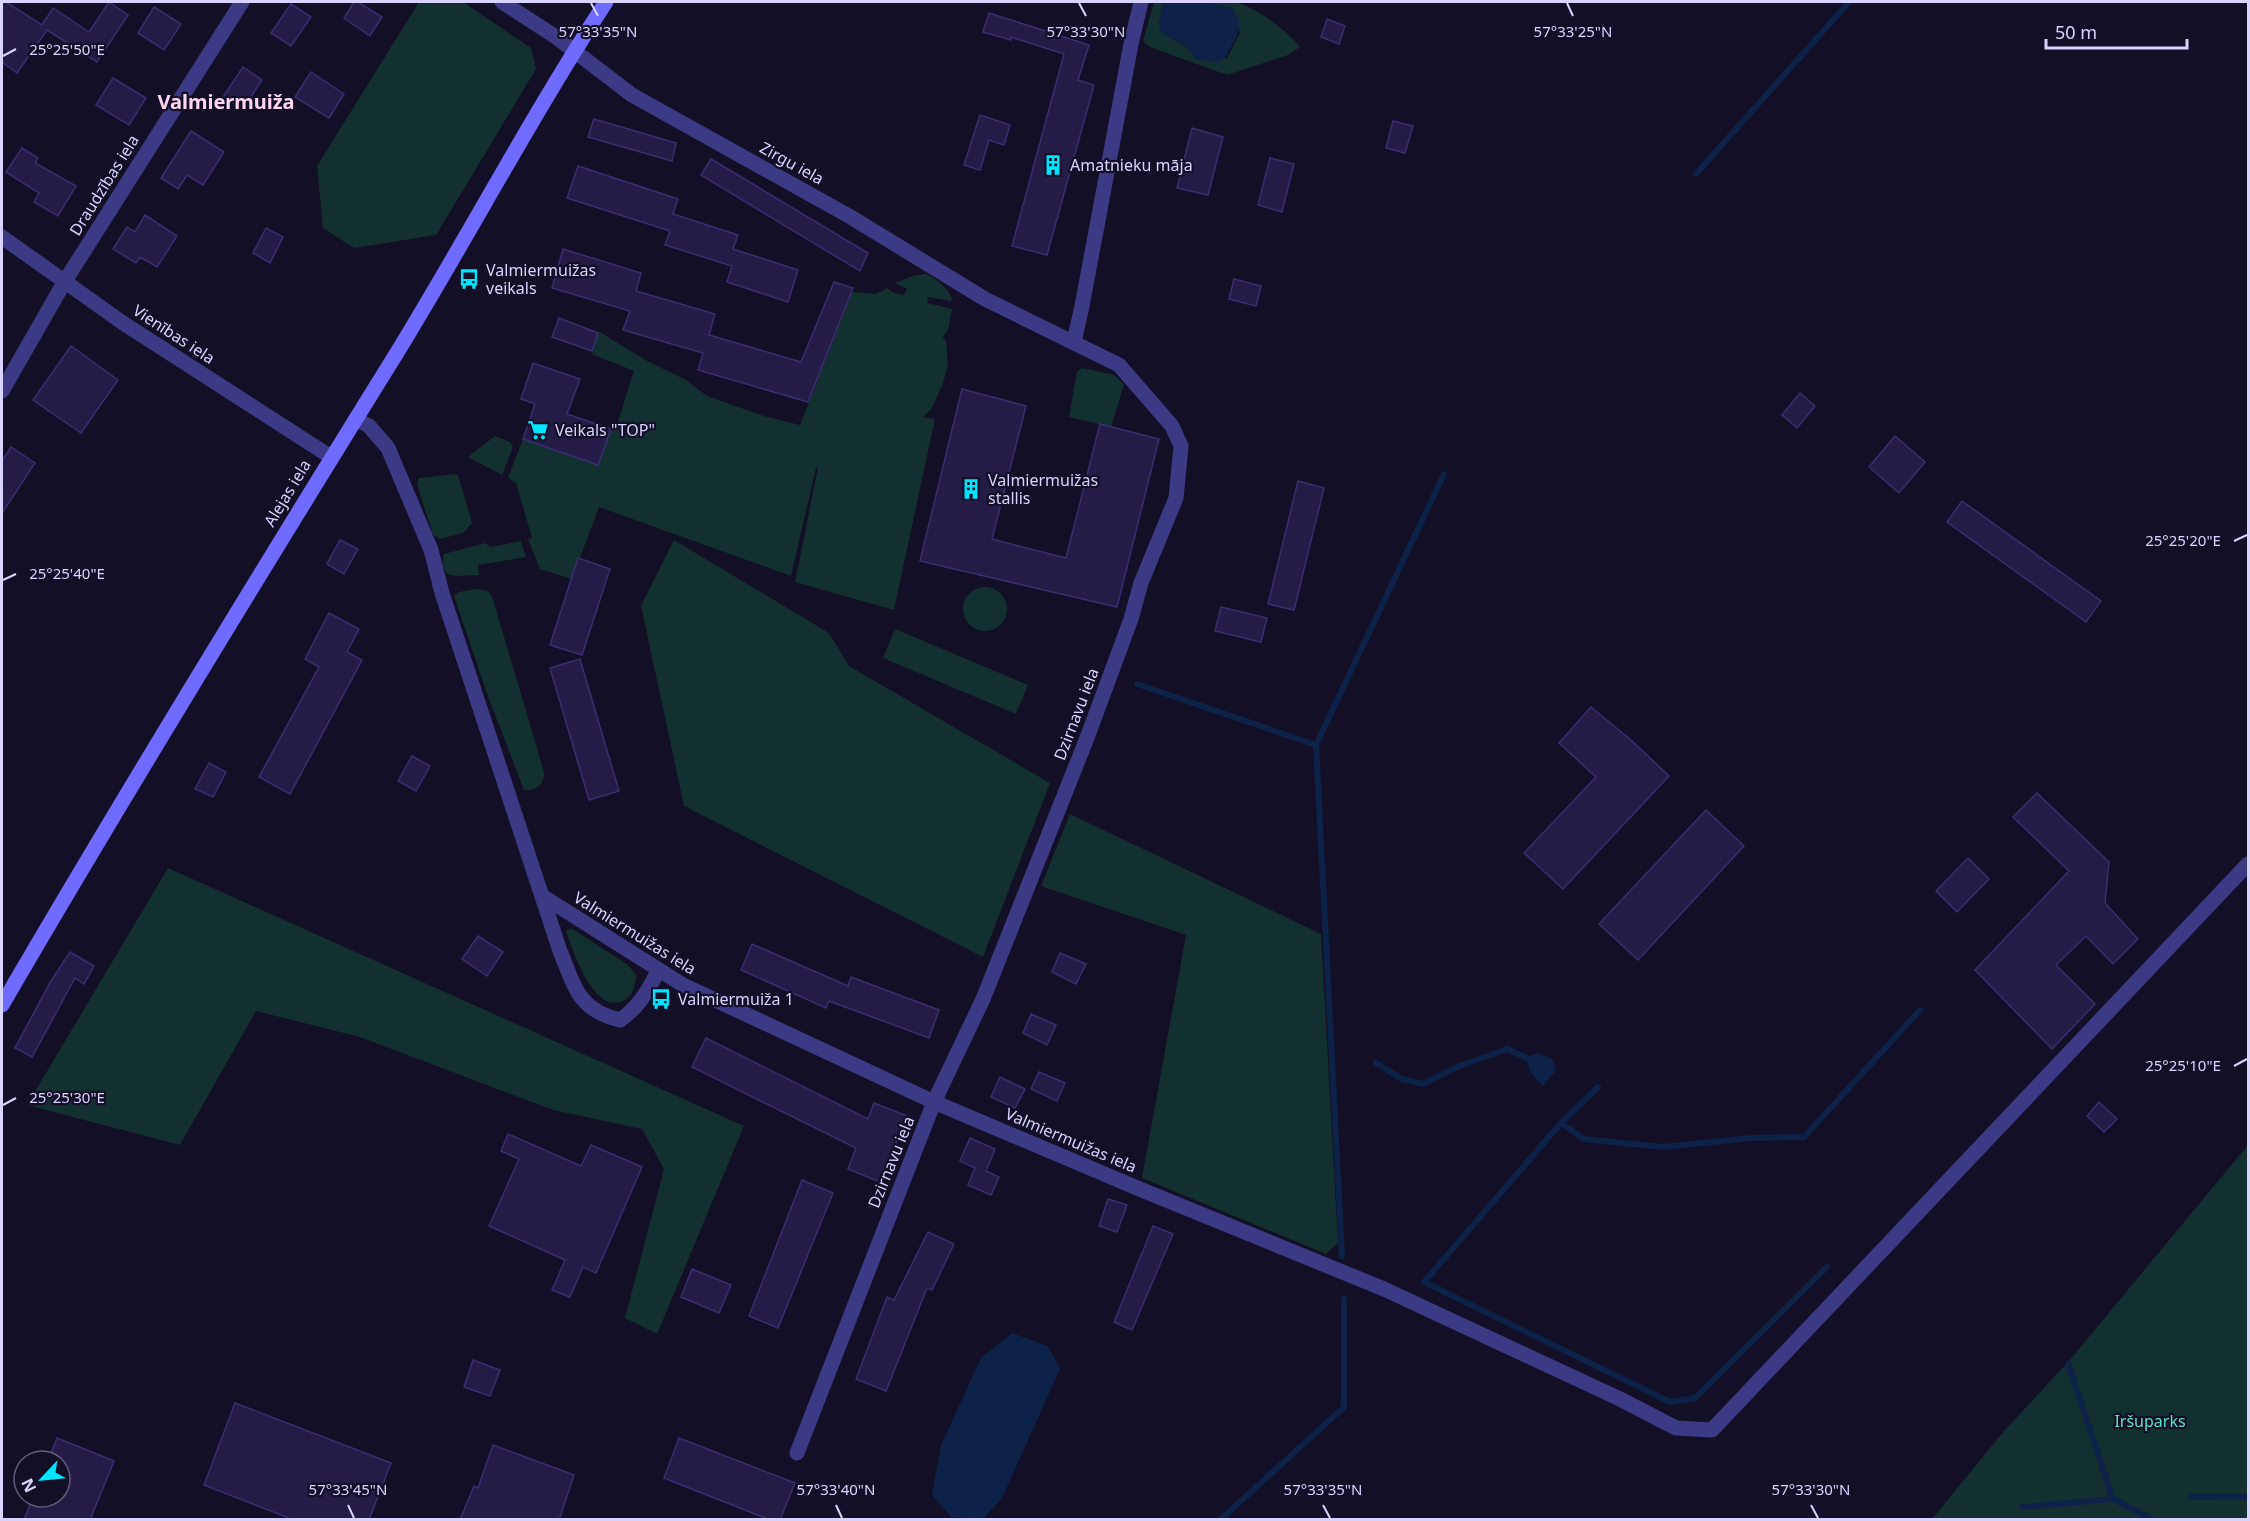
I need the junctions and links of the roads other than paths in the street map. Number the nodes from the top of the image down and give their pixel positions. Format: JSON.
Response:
{"nodes":[{"id":1,"x":242,"y":2,"type":"edge"},
{"id":2,"x":502,"y":2,"type":"edge"},
{"id":3,"x":606,"y":2,"type":"edge"},
{"id":4,"x":1141,"y":2,"type":"edge"},
{"id":5,"x":574,"y":51,"type":"junction"},
{"id":6,"x":2,"y":237,"type":"edge"},
{"id":7,"x":65,"y":281,"type":"junction"},
{"id":8,"x":1074,"y":342,"type":"junction"},
{"id":9,"x":2,"y":391,"type":"edge"},
{"id":10,"x":356,"y":419,"type":"junction"},
{"id":11,"x":331,"y":457,"type":"junction"},
{"id":12,"x":2247,"y":867,"type":"edge"},
{"id":13,"x":544,"y":897,"type":"junction"},
{"id":14,"x":658,"y":971,"type":"junction"},
{"id":15,"x":2,"y":1005,"type":"edge"},
{"id":16,"x":934,"y":1102,"type":"junction"},
{"id":17,"x":797,"y":1453,"type":"dead end"}],
"edges":[{"from":1,"to":7,"type":"street","name":"Draudzības iela"},
{"from":2,"to":5,"type":"street","name":"Zirgu iela"},
{"from":3,"to":5,"type":"main road","name":"Alejas iela"},
{"from":4,"to":8,"type":"street"},
{"from":5,"to":8,"type":"street","name":"Zirgu iela"},
{"from":5,"to":10,"type":"main road","name":"Alejas iela"},
{"from":6,"to":7,"type":"street","name":"Vienības iela"},
{"from":7,"to":9,"type":"street","name":"Draudzības iela"},
{"from":7,"to":11,"type":"street","name":"Vienības iela"},
{"from":8,"to":16,"type":"street","name":"Dzirnavu iela"},
{"from":10,"to":11,"type":"main road","name":"Alejas iela"},
{"from":10,"to":13,"type":"street"},
{"from":11,"to":15,"type":"main road","name":"Alejas iela"},
{"from":12,"to":16,"type":"street","name":"Valmiermuižas iela"},
{"from":13,"to":14,"type":"street","name":"Valmiermuižas iela"},
{"from":13,"to":14,"type":"street"},
{"from":14,"to":16,"type":"street","name":"Valmiermuižas iela"},
{"from":16,"to":17,"type":"street","name":"Dzirnavu iela"}]}
